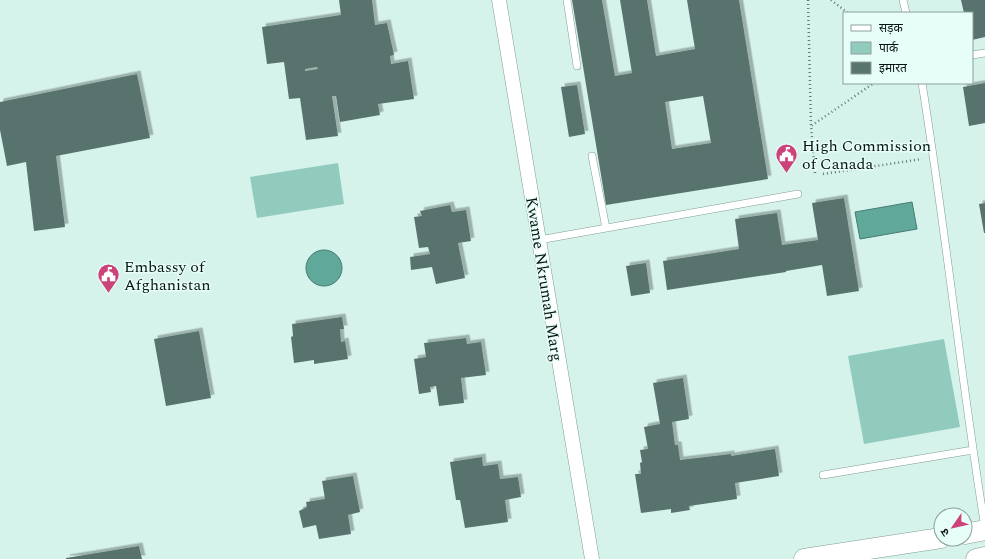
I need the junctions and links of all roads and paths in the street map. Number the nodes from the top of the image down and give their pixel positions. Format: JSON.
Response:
{"nodes":[{"id":1,"x":499,"y":0,"type":"edge"},
{"id":2,"x":566,"y":0,"type":"edge"},
{"id":3,"x":808,"y":0,"type":"edge"},
{"id":4,"x":831,"y":0,"type":"edge"},
{"id":5,"x":903,"y":0,"type":"edge"},
{"id":6,"x":847,"y":12,"type":"edge"},
{"id":7,"x":906,"y":12,"type":"edge"},
{"id":8,"x":985,"y":53,"type":"edge"},
{"id":9,"x":973,"y":55,"type":"edge"},
{"id":10,"x":577,"y":66,"type":"dead end"},
{"id":11,"x":873,"y":84,"type":"edge"},
{"id":12,"x":922,"y":84,"type":"edge"},
{"id":13,"x":811,"y":126,"type":"junction"},
{"id":14,"x":592,"y":156,"type":"dead end"},
{"id":15,"x":934,"y":157,"type":"junction"},
{"id":16,"x":815,"y":173,"type":"dead end"},
{"id":17,"x":823,"y":174,"type":"dead end"},
{"id":18,"x":798,"y":194,"type":"dead end"},
{"id":19,"x":606,"y":228,"type":"junction"},
{"id":20,"x":539,"y":240,"type":"junction"},
{"id":21,"x":973,"y":450,"type":"junction"},
{"id":22,"x":823,"y":475,"type":"dead end"},
{"id":23,"x":985,"y":530,"type":"edge"},
{"id":24,"x":973,"y":532,"type":"edge"},
{"id":25,"x":933,"y":539,"type":"edge"},
{"id":26,"x":985,"y":557,"type":"edge"},
{"id":27,"x":592,"y":559,"type":"edge"},
{"id":28,"x":804,"y":559,"type":"edge"},
{"id":29,"x":976,"y":559,"type":"edge"}],
"edges":[{"from":1,"to":20,"type":"street","name":"Kwame Nkrumah Marg"},
{"from":2,"to":10,"type":"lane"},
{"from":3,"to":13,"type":"path"},
{"from":4,"to":6,"type":"path"},
{"from":5,"to":7,"type":"lane"},
{"from":8,"to":9,"type":"lane"},
{"from":11,"to":13,"type":"path"},
{"from":12,"to":15,"type":"lane"},
{"from":13,"to":16,"type":"path"},
{"from":14,"to":19,"type":"lane"},
{"from":15,"to":17,"type":"path"},
{"from":15,"to":21,"type":"lane"},
{"from":18,"to":19,"type":"lane"},
{"from":19,"to":20,"type":"lane"},
{"from":20,"to":27,"type":"street","name":"Kwame Nkrumah Marg"},
{"from":21,"to":22,"type":"lane"},
{"from":21,"to":23,"type":"lane"},
{"from":23,"to":24,"type":"street"},
{"from":25,"to":28,"type":"street"},
{"from":26,"to":29,"type":"street"}]}
